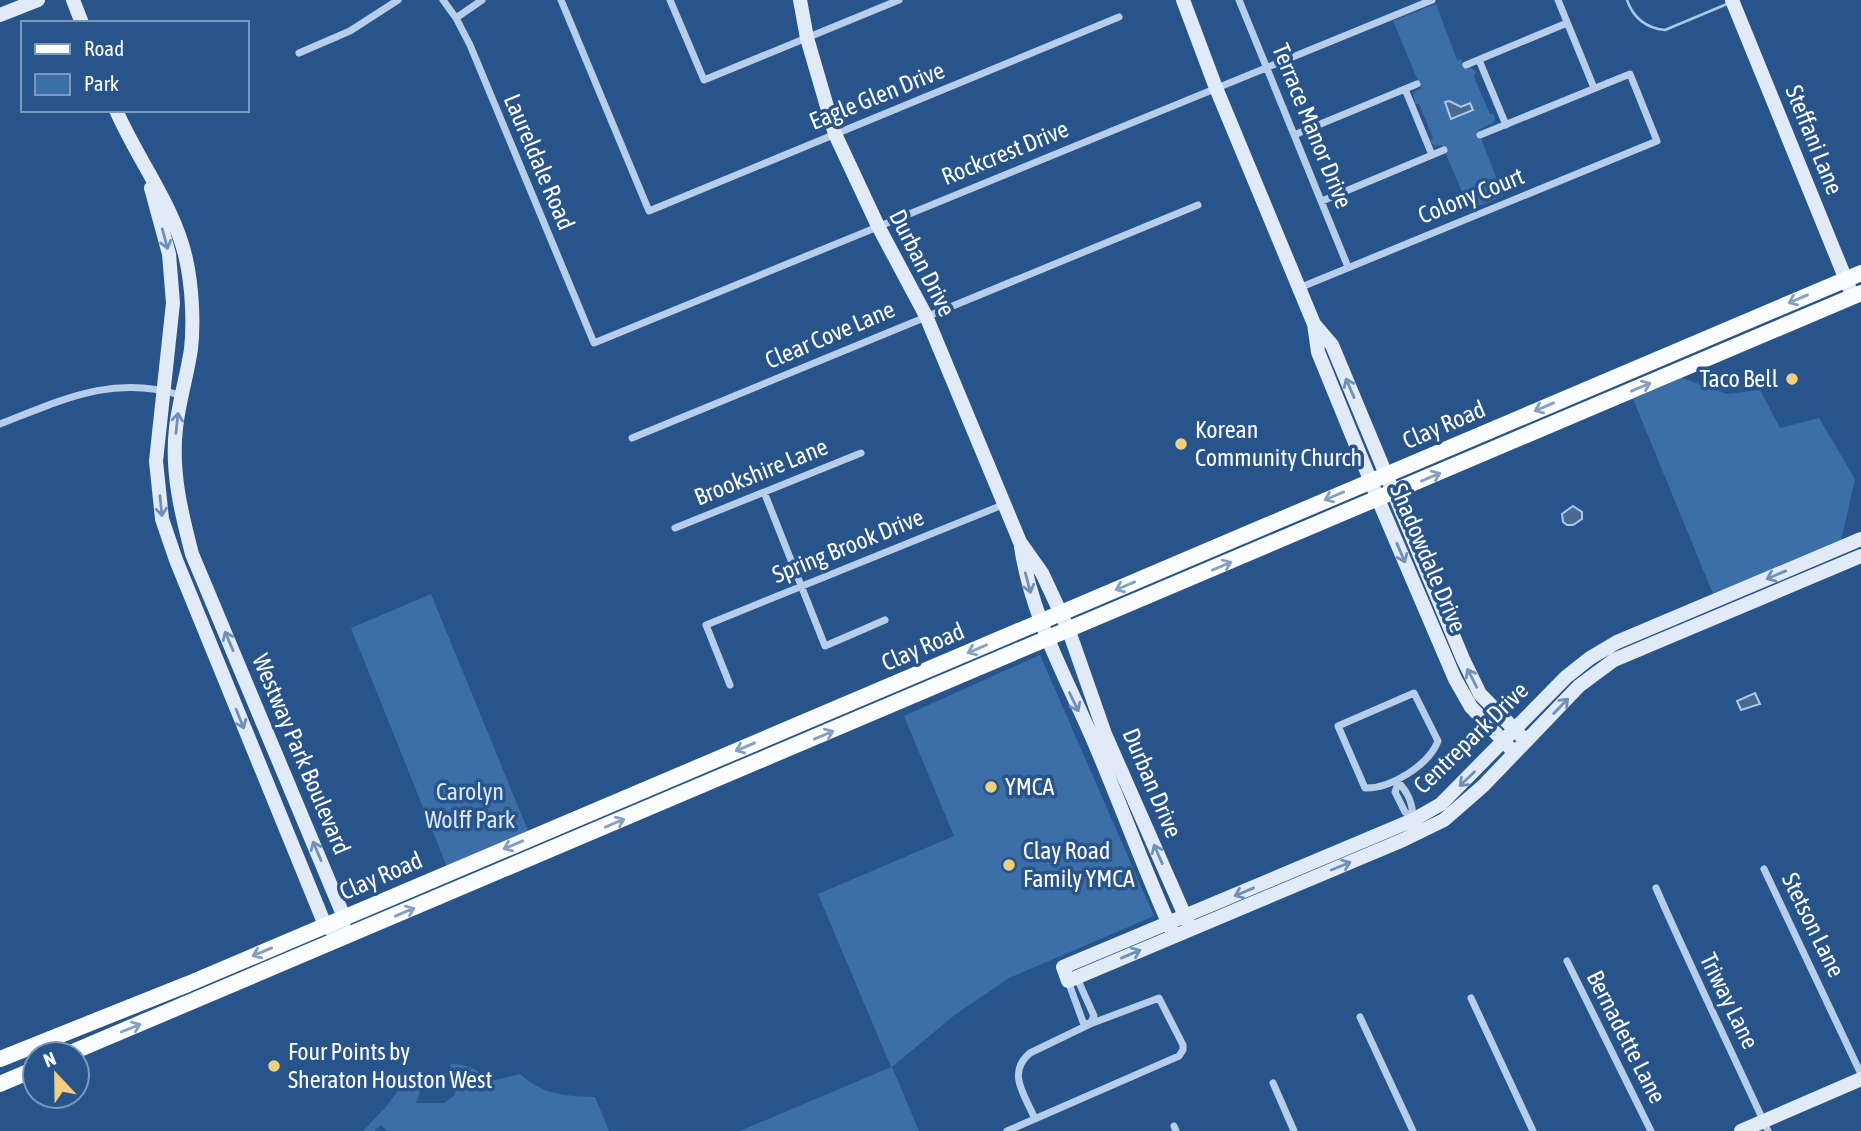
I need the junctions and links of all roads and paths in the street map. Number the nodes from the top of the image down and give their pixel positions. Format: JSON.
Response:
{"nodes":[{"id":1,"x":38,"y":0,"type":"edge"},
{"id":2,"x":73,"y":0,"type":"edge"},
{"id":3,"x":398,"y":0,"type":"edge"},
{"id":4,"x":443,"y":0,"type":"edge"},
{"id":5,"x":482,"y":0,"type":"edge"},
{"id":6,"x":561,"y":0,"type":"edge"},
{"id":7,"x":670,"y":0,"type":"edge"},
{"id":8,"x":800,"y":0,"type":"edge"},
{"id":9,"x":899,"y":0,"type":"edge"},
{"id":10,"x":1183,"y":0,"type":"edge"},
{"id":11,"x":1240,"y":0,"type":"edge"},
{"id":12,"x":1432,"y":0,"type":"edge"},
{"id":13,"x":1558,"y":0,"type":"edge"},
{"id":14,"x":1734,"y":4,"type":"edge"},
{"id":15,"x":0,"y":15,"type":"edge"},
{"id":16,"x":1119,"y":17,"type":"dead end"},
{"id":17,"x":456,"y":18,"type":"junction"},
{"id":18,"x":81,"y":21,"type":"edge"},
{"id":19,"x":1567,"y":23,"type":"junction"},
{"id":20,"x":807,"y":38,"type":"junction"},
{"id":21,"x":299,"y":53,"type":"dead end"},
{"id":22,"x":1479,"y":60,"type":"junction"},
{"id":23,"x":1466,"y":65,"type":"dead end"},
{"id":24,"x":1267,"y":68,"type":"junction"},
{"id":25,"x":1417,"y":84,"type":"dead end"},
{"id":26,"x":1216,"y":88,"type":"junction"},
{"id":27,"x":1594,"y":88,"type":"junction"},
{"id":28,"x":1405,"y":89,"type":"junction"},
{"id":29,"x":117,"y":112,"type":"edge"},
{"id":30,"x":1506,"y":125,"type":"junction"},
{"id":31,"x":835,"y":134,"type":"junction"},
{"id":32,"x":1294,"y":135,"type":"junction"},
{"id":33,"x":1480,"y":135,"type":"dead end"},
{"id":34,"x":1444,"y":150,"type":"dead end"},
{"id":35,"x":1432,"y":155,"type":"junction"},
{"id":36,"x":147,"y":173,"type":"junction"},
{"id":37,"x":1322,"y":201,"type":"junction"},
{"id":38,"x":1198,"y":205,"type":"dead end"},
{"id":39,"x":877,"y":226,"type":"junction"},
{"id":40,"x":1348,"y":267,"type":"junction"},
{"id":41,"x":1853,"y":276,"type":"edge"},
{"id":42,"x":1299,"y":288,"type":"junction"},
{"id":43,"x":1857,"y":295,"type":"edge"},
{"id":44,"x":926,"y":316,"type":"junction"},
{"id":45,"x":1314,"y":324,"type":"junction"},
{"id":46,"x":1704,"y":339,"type":"junction"},
{"id":47,"x":594,"y":343,"type":"joint"},
{"id":48,"x":1713,"y":356,"type":"junction"},
{"id":49,"x":164,"y":390,"type":"junction"},
{"id":50,"x":180,"y":395,"type":"junction"},
{"id":51,"x":1567,"y":397,"type":"junction"},
{"id":52,"x":1576,"y":415,"type":"junction"},
{"id":53,"x":0,"y":424,"type":"edge"},
{"id":54,"x":632,"y":438,"type":"dead end"},
{"id":55,"x":861,"y":453,"type":"dead end"},
{"id":56,"x":1386,"y":474,"type":"junction"},
{"id":57,"x":1370,"y":481,"type":"junction"},
{"id":58,"x":764,"y":492,"type":"junction"},
{"id":59,"x":1395,"y":492,"type":"junction"},
{"id":60,"x":1378,"y":499,"type":"junction"},
{"id":61,"x":1005,"y":504,"type":"junction"},
{"id":62,"x":674,"y":528,"type":"dead end"},
{"id":63,"x":1861,"y":539,"type":"edge"},
{"id":64,"x":1020,"y":542,"type":"junction"},
{"id":65,"x":1861,"y":556,"type":"edge"},
{"id":66,"x":1805,"y":563,"type":"junction"},
{"id":67,"x":1174,"y":565,"type":"junction"},
{"id":68,"x":1811,"y":577,"type":"junction"},
{"id":69,"x":1180,"y":583,"type":"junction"},
{"id":70,"x":800,"y":586,"type":"junction"},
{"id":71,"x":1699,"y":607,"type":"junction"},
{"id":72,"x":1061,"y":614,"type":"junction"},
{"id":73,"x":885,"y":620,"type":"dead end"},
{"id":74,"x":1706,"y":621,"type":"junction"},
{"id":75,"x":1040,"y":623,"type":"junction"},
{"id":76,"x":1450,"y":627,"type":"junction"},
{"id":77,"x":1069,"y":631,"type":"junction"},
{"id":78,"x":1435,"y":633,"type":"junction"},
{"id":79,"x":1047,"y":639,"type":"junction"},
{"id":80,"x":1603,"y":659,"type":"junction"},
{"id":81,"x":910,"y":677,"type":"junction"},
{"id":82,"x":730,"y":685,"type":"dead end"},
{"id":83,"x":917,"y":695,"type":"junction"},
{"id":84,"x":1515,"y":730,"type":"junction"},
{"id":85,"x":777,"y":733,"type":"junction"},
{"id":86,"x":1528,"y":740,"type":"junction"},
{"id":87,"x":1504,"y":742,"type":"junction"},
{"id":88,"x":785,"y":751,"type":"junction"},
{"id":89,"x":1515,"y":753,"type":"junction"},
{"id":90,"x":1397,"y":783,"type":"junction"},
{"id":91,"x":653,"y":786,"type":"junction"},
{"id":92,"x":662,"y":804,"type":"junction"},
{"id":93,"x":1415,"y":823,"type":"junction"},
{"id":94,"x":542,"y":833,"type":"junction"},
{"id":95,"x":550,"y":851,"type":"junction"},
{"id":96,"x":1765,"y":869,"type":"dead end"},
{"id":97,"x":1656,"y":888,"type":"dead end"},
{"id":98,"x":344,"y":917,"type":"junction"},
{"id":99,"x":1188,"y":922,"type":"junction"},
{"id":100,"x":325,"y":925,"type":"junction"},
{"id":101,"x":1171,"y":930,"type":"junction"},
{"id":102,"x":342,"y":938,"type":"junction"},
{"id":103,"x":1567,"y":961,"type":"dead end"},
{"id":104,"x":1069,"y":976,"type":"junction"},
{"id":105,"x":188,"y":984,"type":"junction"},
{"id":106,"x":1471,"y":998,"type":"dead end"},
{"id":107,"x":1087,"y":1001,"type":"junction"},
{"id":108,"x":195,"y":1002,"type":"junction"},
{"id":109,"x":1077,"y":1005,"type":"junction"},
{"id":110,"x":1360,"y":1017,"type":"dead end"},
{"id":111,"x":1090,"y":1024,"type":"junction"},
{"id":112,"x":63,"y":1035,"type":"junction"},
{"id":113,"x":65,"y":1040,"type":"edge"},
{"id":114,"x":91,"y":1045,"type":"edge"},
{"id":115,"x":0,"y":1059,"type":"edge"},
{"id":116,"x":21,"y":1075,"type":"edge"},
{"id":117,"x":1861,"y":1077,"type":"edge"},
{"id":118,"x":1273,"y":1083,"type":"dead end"},
{"id":119,"x":0,"y":1084,"type":"edge"},
{"id":120,"x":1035,"y":1119,"type":"junction"},
{"id":121,"x":1766,"y":1126,"type":"edge"},
{"id":122,"x":1007,"y":1131,"type":"edge"},
{"id":123,"x":1294,"y":1131,"type":"edge"},
{"id":124,"x":1413,"y":1131,"type":"edge"},
{"id":125,"x":1533,"y":1131,"type":"edge"},
{"id":126,"x":1651,"y":1131,"type":"edge"},
{"id":127,"x":1741,"y":1131,"type":"edge"}],
"edges":[{"from":1,"to":15,"type":"street"},
{"from":2,"to":18,"type":"street"},
{"from":3,"to":21,"type":"street"},
{"from":4,"to":17,"type":"street","name":"Laureldale Road"},
{"from":5,"to":17,"type":"street"},
{"from":6,"to":31,"type":"street","name":"Eagle Glen Drive"},
{"from":7,"to":20,"type":"street"},
{"from":8,"to":20,"type":"street","name":"Durban Drive"},
{"from":9,"to":20,"type":"street"},
{"from":10,"to":26,"type":"street","name":"Shadowdale Drive"},
{"from":11,"to":24,"type":"street","name":"Terrace Manor Drive"},
{"from":12,"to":24,"type":"street","name":"Rockcrest Drive"},
{"from":13,"to":19,"type":"street"},
{"from":14,"to":41,"type":"street","name":"Steffani Lane"},
{"from":16,"to":31,"type":"street","name":"Eagle Glen Drive"},
{"from":17,"to":47,"type":"street","name":"Laureldale Road"},
{"from":19,"to":22,"type":"street"},
{"from":19,"to":27,"type":"street"},
{"from":20,"to":31,"type":"street","name":"Durban Drive"},
{"from":22,"to":23,"type":"street"},
{"from":22,"to":30,"type":"street"},
{"from":24,"to":26,"type":"street","name":"Rockcrest Drive"},
{"from":24,"to":32,"type":"street","name":"Terrace Manor Drive"},
{"from":25,"to":28,"type":"street"},
{"from":26,"to":39,"type":"street","name":"Rockcrest Drive"},
{"from":26,"to":42,"type":"street","name":"Shadowdale Drive"},
{"from":27,"to":30,"type":"street"},
{"from":27,"to":40,"type":"street","name":"Colony Court"},
{"from":28,"to":32,"type":"street"},
{"from":28,"to":35,"type":"street"},
{"from":29,"to":36,"type":"street","name":"Westway Park Boulevard"},
{"from":30,"to":33,"type":"street"},
{"from":31,"to":39,"type":"street","name":"Durban Drive"},
{"from":32,"to":37,"type":"street","name":"Terrace Manor Drive"},
{"from":34,"to":35,"type":"street"},
{"from":35,"to":37,"type":"street"},
{"from":36,"to":49,"type":"street","name":"Westway Park Boulevard","one_way":true},
{"from":36,"to":50,"type":"street","name":"Westway Park Boulevard"},
{"from":37,"to":40,"type":"street","name":"Terrace Manor Drive"},
{"from":38,"to":44,"type":"street","name":"Clear Cove Lane"},
{"from":39,"to":44,"type":"street","name":"Durban Drive"},
{"from":39,"to":47,"type":"street","name":"Rockcrest Drive"},
{"from":40,"to":42,"type":"street","name":"Colony Court"},
{"from":41,"to":43,"type":"street","name":"Steffani Lane"},
{"from":41,"to":46,"type":"main road","name":"Clay Road","one_way":true},
{"from":42,"to":45,"type":"street","name":"Shadowdale Drive"},
{"from":43,"to":48,"type":"main road","name":"Clay Road"},
{"from":44,"to":54,"type":"street","name":"Clear Cove Lane"},
{"from":44,"to":61,"type":"street","name":"Durban Drive"},
{"from":56,"to":45,"type":"street","name":"Shadowdale Drive","one_way":true},
{"from":45,"to":57,"type":"street","name":"Shadowdale Drive"},
{"from":46,"to":48,"type":"main road"},
{"from":46,"to":51,"type":"main road","name":"Clay Road"},
{"from":52,"to":48,"type":"main road","name":"Clay Road","one_way":true},
{"from":49,"to":50,"type":"street"},
{"from":49,"to":53,"type":"street"},
{"from":49,"to":100,"type":"street","name":"Westway Park Boulevard","one_way":true},
{"from":98,"to":50,"type":"street","name":"Westway Park Boulevard","one_way":true},
{"from":51,"to":52,"type":"main road"},
{"from":51,"to":56,"type":"main road","name":"Clay Road","one_way":true},
{"from":59,"to":52,"type":"main road","name":"Clay Road","one_way":true},
{"from":55,"to":58,"type":"street","name":"Brookshire Lane"},
{"from":56,"to":57,"type":"main road","name":"Clay Road"},
{"from":56,"to":59,"type":"street","name":"Shadowdale Drive"},
{"from":57,"to":60,"type":"street","name":"Shadowdale Drive"},
{"from":57,"to":67,"type":"main road","name":"Clay Road","one_way":true},
{"from":58,"to":62,"type":"street","name":"Brookshire Lane"},
{"from":58,"to":70,"type":"street"},
{"from":59,"to":60,"type":"main road","name":"Clay Road"},
{"from":59,"to":76,"type":"street","name":"Shadowdale Drive"},
{"from":69,"to":60,"type":"main road","name":"Clay Road","one_way":true},
{"from":60,"to":78,"type":"street","name":"Shadowdale Drive","one_way":true},
{"from":61,"to":64,"type":"street","name":"Durban Drive"},
{"from":61,"to":70,"type":"street","name":"Spring Brook Drive"},
{"from":63,"to":66,"type":"street","name":"Centrepark Drive"},
{"from":64,"to":72,"type":"street","name":"Durban Drive"},
{"from":64,"to":75,"type":"street","name":"Durban Drive","one_way":true},
{"from":65,"to":68,"type":"street","name":"Centrepark Drive"},
{"from":66,"to":68,"type":"street"},
{"from":66,"to":71,"type":"street","name":"Centrepark Drive","one_way":true},
{"from":67,"to":69,"type":"main road"},
{"from":67,"to":72,"type":"main road","name":"Clay Road","one_way":true},
{"from":68,"to":74,"type":"street","name":"Centrepark Drive"},
{"from":69,"to":77,"type":"main road","name":"Clay Road"},
{"from":70,"to":73,"type":"street"},
{"from":70,"to":82,"type":"street","name":"Spring Brook Drive"},
{"from":71,"to":74,"type":"street"},
{"from":71,"to":80,"type":"street","name":"Centrepark Drive"},
{"from":72,"to":75,"type":"main road","name":"Clay Road"},
{"from":72,"to":77,"type":"street","name":"Durban Drive"},
{"from":74,"to":80,"type":"street","name":"Centrepark Drive"},
{"from":75,"to":79,"type":"street","name":"Durban Drive"},
{"from":75,"to":81,"type":"main road","name":"Clay Road","one_way":true},
{"from":76,"to":78,"type":"street"},
{"from":84,"to":76,"type":"street","name":"Shadowdale Drive","one_way":true},
{"from":77,"to":79,"type":"main road","name":"Clay Road"},
{"from":99,"to":77,"type":"street","name":"Durban Drive","one_way":true},
{"from":78,"to":87,"type":"street","name":"Shadowdale Drive"},
{"from":79,"to":83,"type":"main road","name":"Clay Road"},
{"from":79,"to":101,"type":"street","name":"Durban Drive","one_way":true},
{"from":80,"to":84,"type":"street","name":"Centrepark Drive"},
{"from":86,"to":80,"type":"street","name":"Centrepark Drive","one_way":true},
{"from":81,"to":83,"type":"main road"},
{"from":81,"to":85,"type":"main road","name":"Clay Road"},
{"from":88,"to":83,"type":"main road","name":"Clay Road","one_way":true},
{"from":84,"to":86,"type":"street","name":"Shadowdale Drive"},
{"from":84,"to":87,"type":"street","name":"Centrepark Drive"},
{"from":85,"to":88,"type":"main road"},
{"from":85,"to":91,"type":"main road","name":"Clay Road","one_way":true},
{"from":86,"to":89,"type":"street","name":"Centrepark Drive"},
{"from":87,"to":89,"type":"street","name":"Shadowdale Drive"},
{"from":87,"to":93,"type":"street","name":"Centrepark Drive","one_way":true},
{"from":88,"to":92,"type":"main road","name":"Clay Road"},
{"from":89,"to":93,"type":"street","name":"Centrepark Drive"},
{"from":90,"to":90,"type":"street"},
{"from":90,"to":93,"type":"street"},
{"from":91,"to":92,"type":"main road"},
{"from":91,"to":94,"type":"main road","name":"Clay Road"},
{"from":95,"to":92,"type":"main road","name":"Clay Road","one_way":true},
{"from":93,"to":99,"type":"street","name":"Centrepark Drive"},
{"from":94,"to":95,"type":"main road"},
{"from":94,"to":98,"type":"main road","name":"Clay Road","one_way":true},
{"from":102,"to":95,"type":"main road","name":"Clay Road","one_way":true},
{"from":96,"to":117,"type":"street","name":"Stetson Lane"},
{"from":97,"to":121,"type":"street","name":"Triway Lane"},
{"from":98,"to":100,"type":"main road","name":"Clay Road"},
{"from":98,"to":102,"type":"street","name":"Westway Park Boulevard"},
{"from":99,"to":101,"type":"street","name":"Centrepark Drive"},
{"from":100,"to":102,"type":"street"},
{"from":100,"to":105,"type":"main road","name":"Clay Road","one_way":true},
{"from":101,"to":104,"type":"street","name":"Centrepark Drive"},
{"from":102,"to":108,"type":"main road","name":"Clay Road"},
{"from":103,"to":126,"type":"street","name":"Bernadette Lane"},
{"from":104,"to":107,"type":"street"},
{"from":104,"to":109,"type":"street"},
{"from":105,"to":108,"type":"main road"},
{"from":105,"to":112,"type":"main road","name":"Clay Road"},
{"from":106,"to":125,"type":"street"},
{"from":107,"to":109,"type":"street"},
{"from":107,"to":111,"type":"street"},
{"from":114,"to":108,"type":"main road","name":"Clay Road","one_way":true},
{"from":109,"to":111,"type":"street"},
{"from":110,"to":124,"type":"street"},
{"from":111,"to":120,"type":"street"},
{"from":111,"to":120,"type":"street"},
{"from":112,"to":113,"type":"main road"},
{"from":112,"to":115,"type":"main road","name":"Clay Road"},
{"from":116,"to":119,"type":"main road"},
{"from":117,"to":121,"type":"street"},
{"from":118,"to":123,"type":"street"},
{"from":120,"to":122,"type":"street"},
{"from":121,"to":127,"type":"street"}]}
